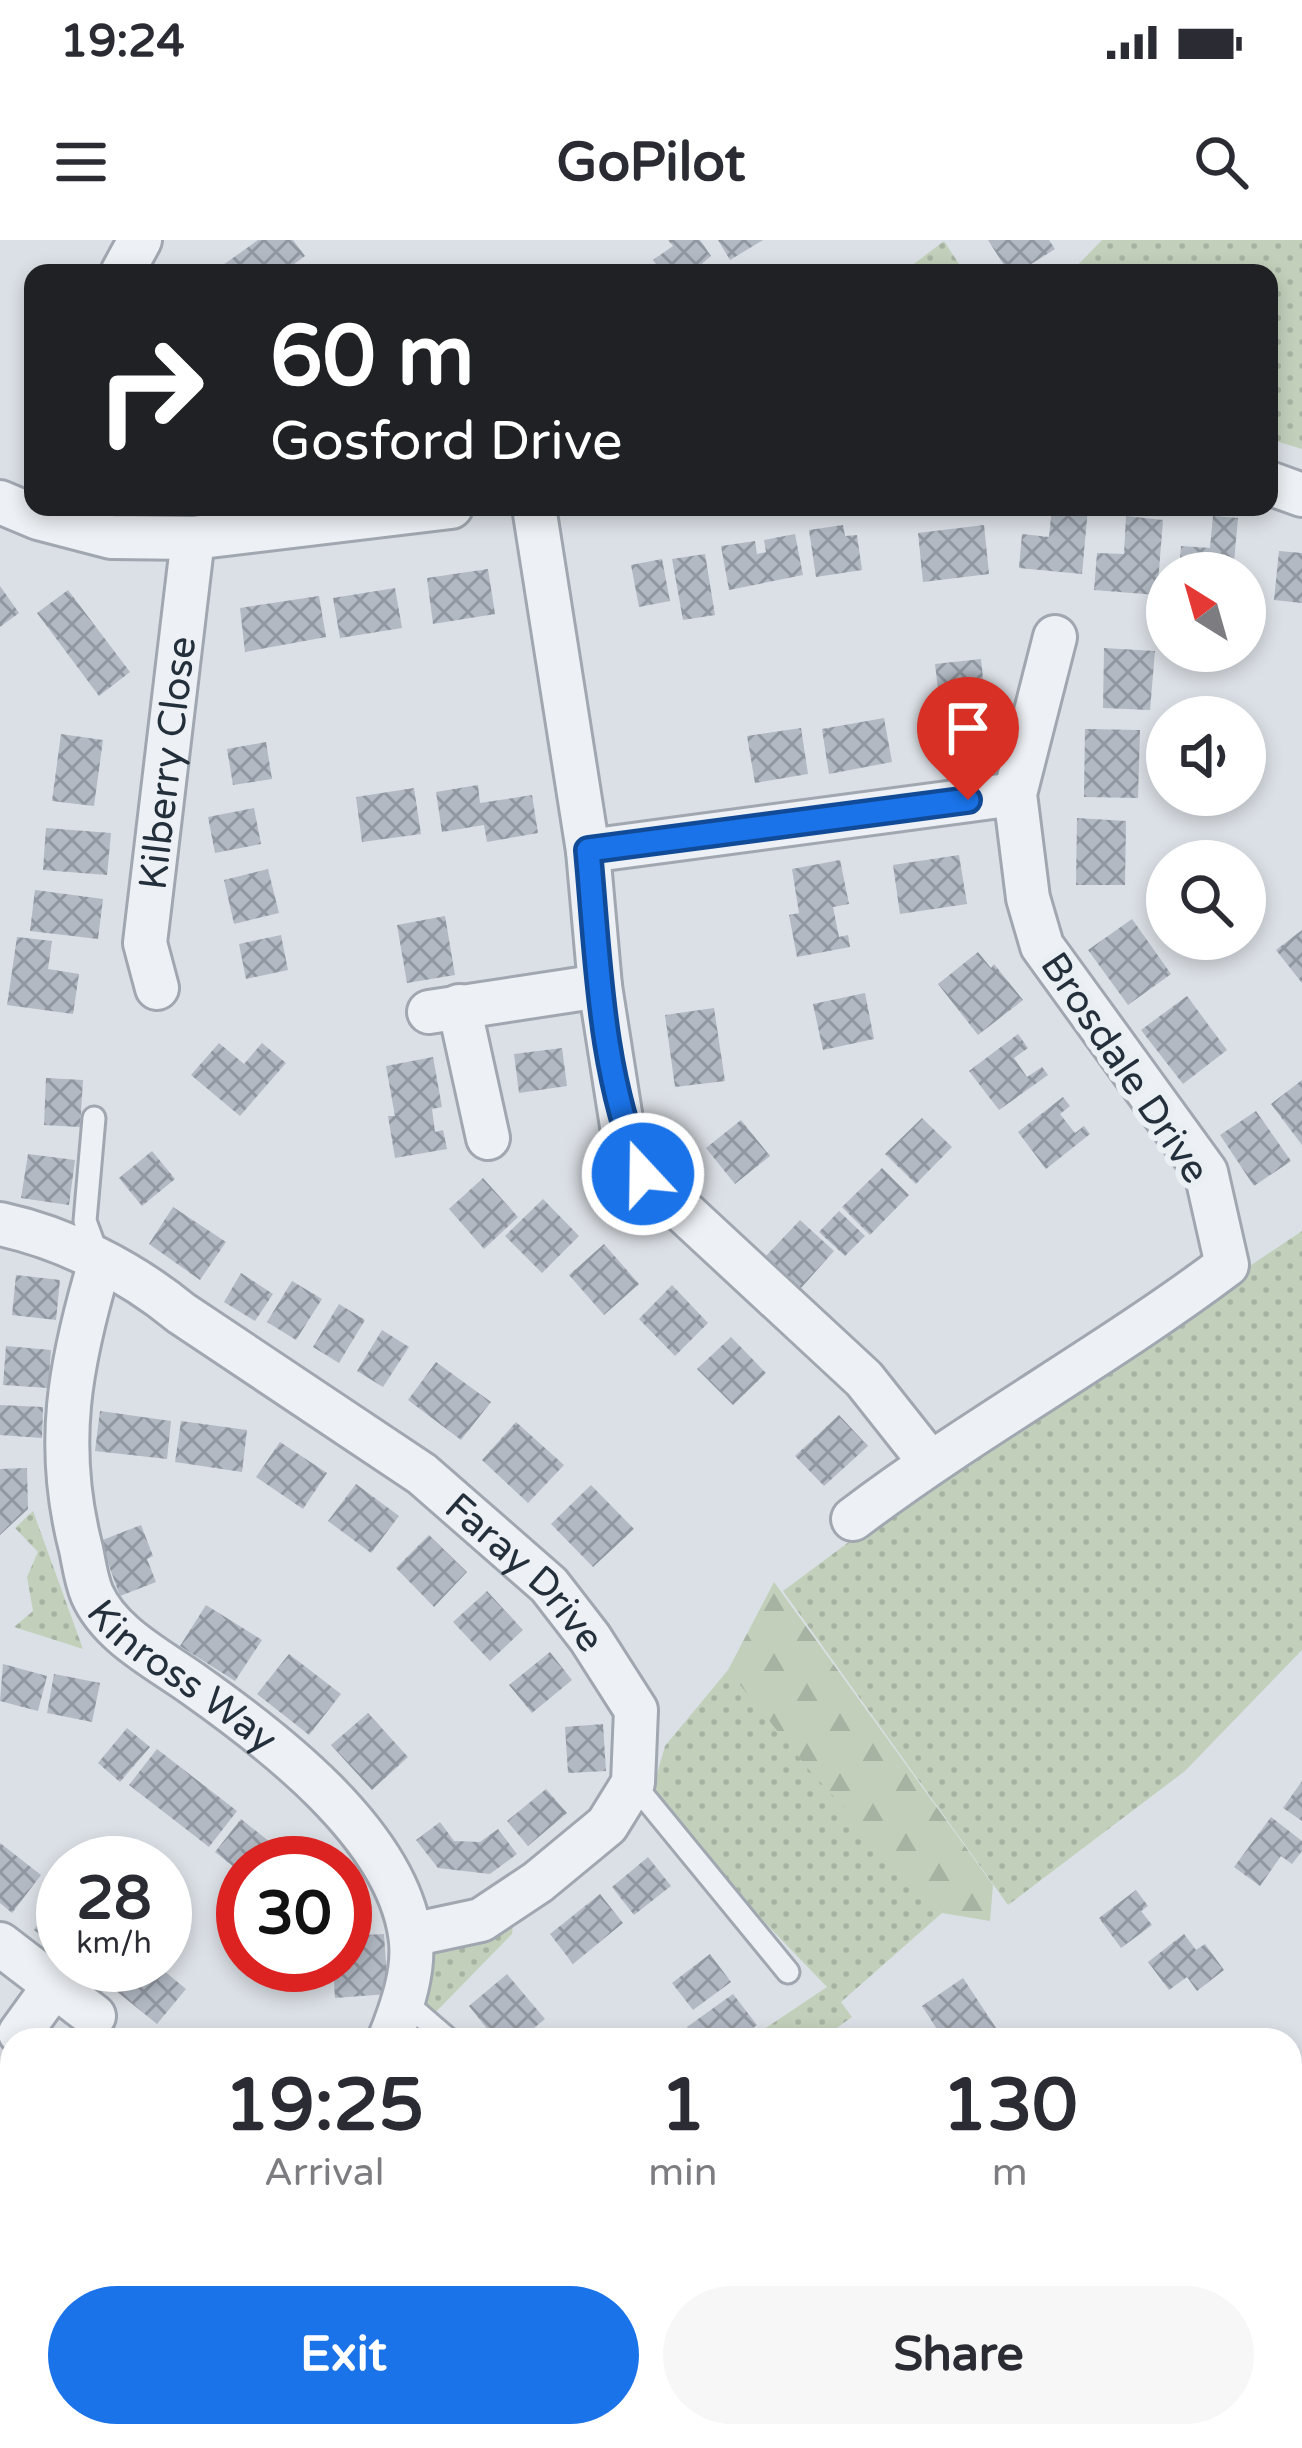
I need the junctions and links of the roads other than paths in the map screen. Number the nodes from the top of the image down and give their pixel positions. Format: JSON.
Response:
{"nodes":[{"id":1,"x":48,"y":516,"type":"edge"},
{"id":2,"x":376,"y":516,"type":"edge"},
{"id":3,"x":535,"y":516,"type":"edge"},
{"id":4,"x":193,"y":538,"type":"junction"},
{"id":5,"x":1055,"y":637,"type":"dead end"},
{"id":6,"x":1016,"y":794,"type":"junction"},
{"id":7,"x":588,"y":850,"type":"junction"},
{"id":8,"x":600,"y":986,"type":"junction"},
{"id":9,"x":157,"y":988,"type":"dead end"},
{"id":10,"x":94,"y":1118,"type":"dead end"},
{"id":11,"x":488,"y":1138,"type":"dead end"},
{"id":12,"x":0,"y":1224,"type":"edge"},
{"id":13,"x":100,"y":1262,"type":"junction"},
{"id":14,"x":929,"y":1461,"type":"junction"},
{"id":15,"x":853,"y":1520,"type":"dead end"},
{"id":16,"x":633,"y":1783,"type":"junction"},
{"id":17,"x":411,"y":1935,"type":"junction"},
{"id":18,"x":0,"y":1944,"type":"edge"},
{"id":19,"x":36,"y":1972,"type":"edge"},
{"id":20,"x":788,"y":1972,"type":"dead end"},
{"id":21,"x":49,"y":1992,"type":"edge"},
{"id":22,"x":62,"y":1992,"type":"edge"},
{"id":23,"x":94,"y":2016,"type":"dead end"},
{"id":24,"x":397,"y":2021,"type":"edge"},
{"id":25,"x":22,"y":2028,"type":"edge"}],
"edges":[{"from":1,"to":4,"type":"street"},
{"from":2,"to":4,"type":"street"},
{"from":3,"to":7,"type":"street"},
{"from":4,"to":9,"type":"street","name":"Kilberry Close"},
{"from":5,"to":6,"type":"street","name":"Brosdale Drive"},
{"from":6,"to":7,"type":"street"},
{"from":6,"to":14,"type":"street","name":"Brosdale Drive"},
{"from":7,"to":8,"type":"street"},
{"from":8,"to":11,"type":"street"},
{"from":8,"to":14,"type":"street"},
{"from":10,"to":13,"type":"lane"},
{"from":12,"to":13,"type":"street","name":"Faray Drive"},
{"from":13,"to":16,"type":"street","name":"Faray Drive"},
{"from":13,"to":17,"type":"street","name":"Kinross Way"},
{"from":14,"to":15,"type":"street","name":"Brosdale Drive"},
{"from":16,"to":17,"type":"street"},
{"from":16,"to":20,"type":"lane"},
{"from":17,"to":24,"type":"street","name":"Kinross Way"},
{"from":18,"to":19,"type":"street"},
{"from":21,"to":25,"type":"street"},
{"from":22,"to":23,"type":"street"}]}
